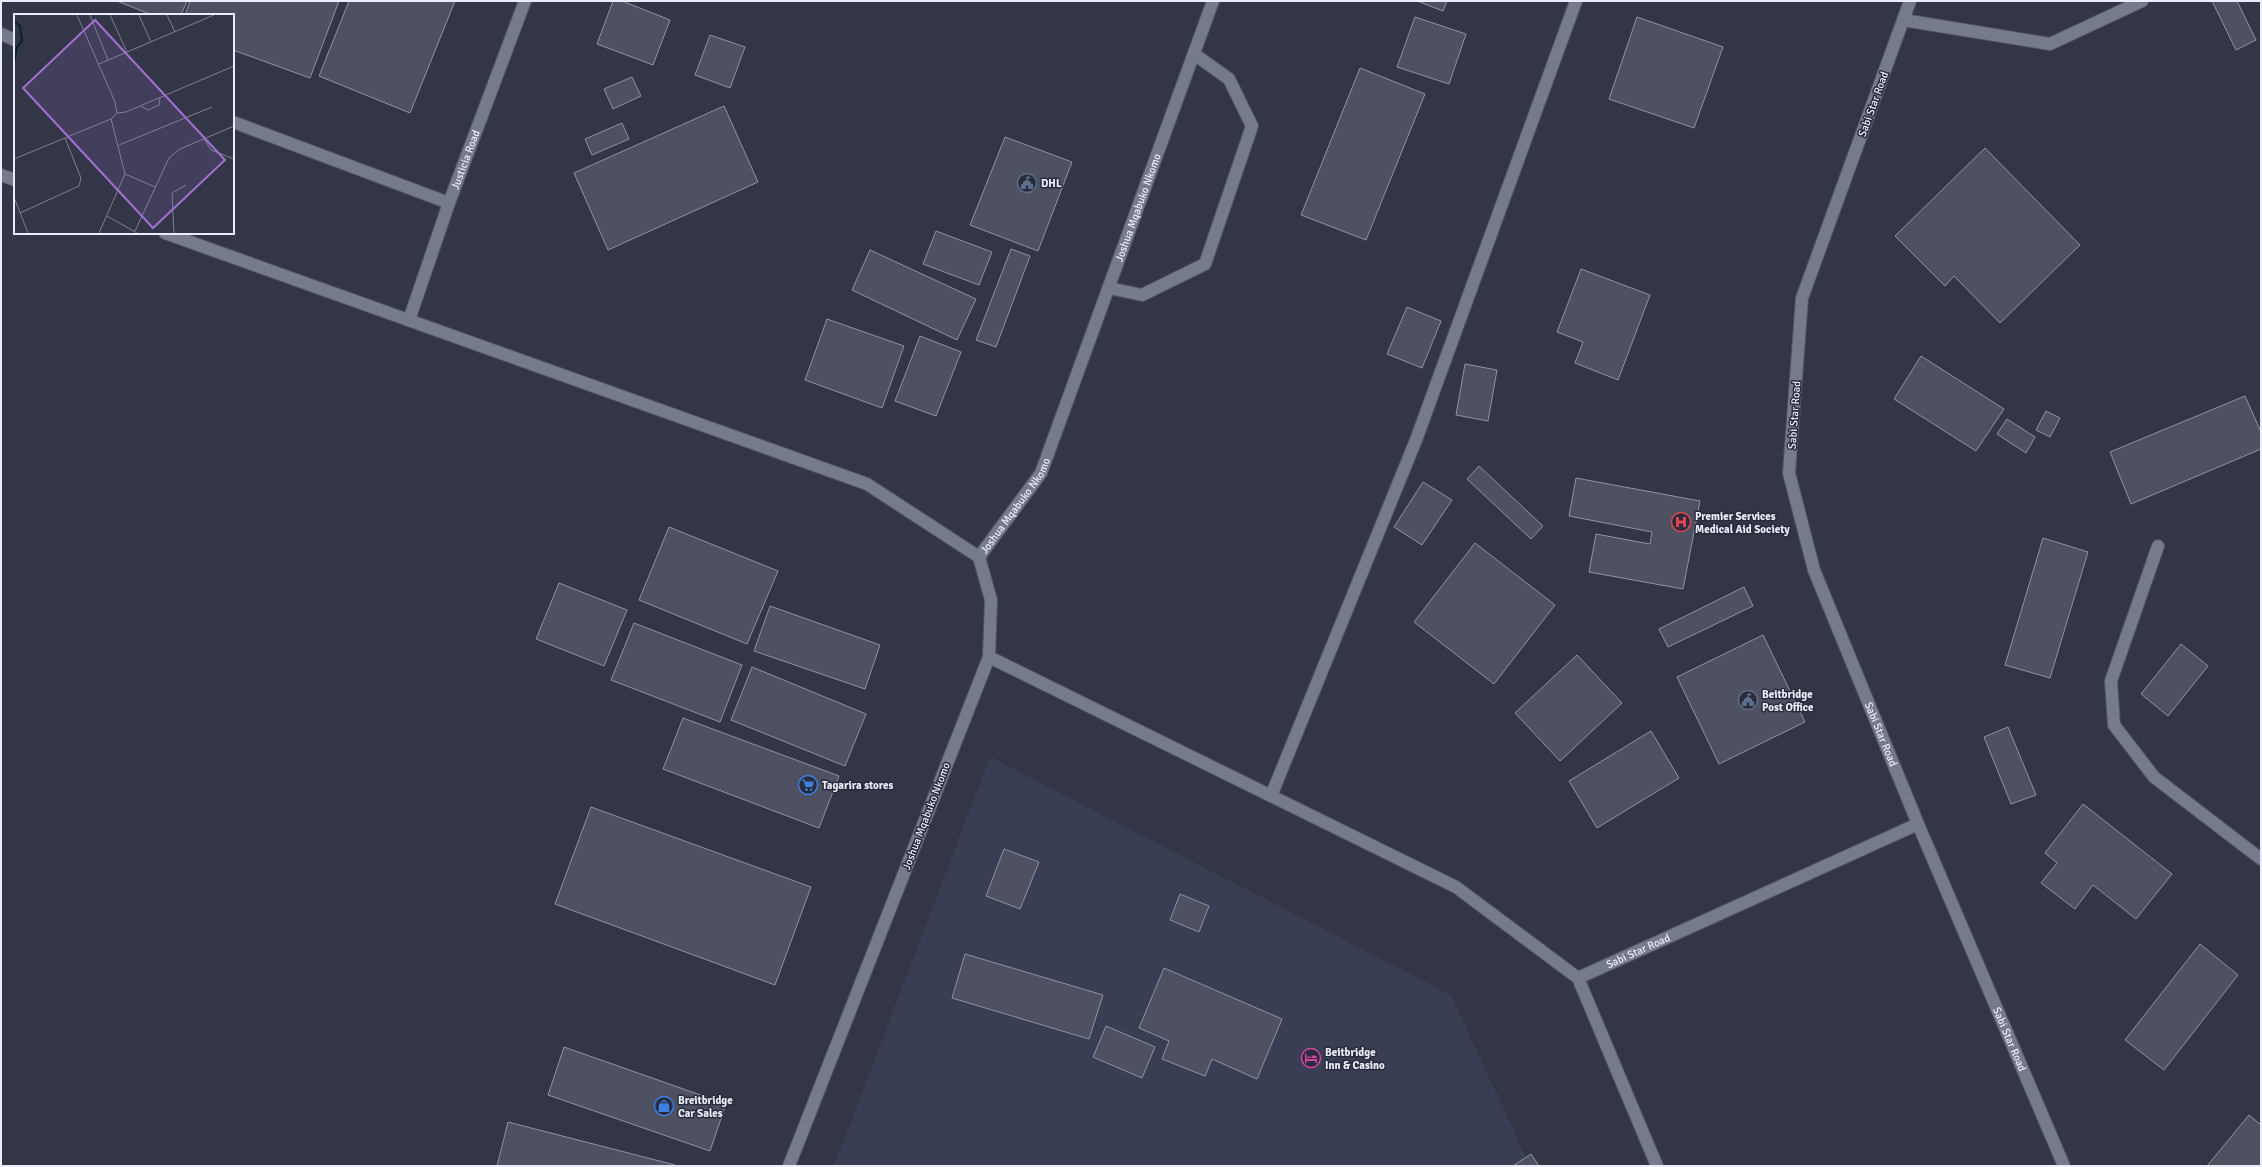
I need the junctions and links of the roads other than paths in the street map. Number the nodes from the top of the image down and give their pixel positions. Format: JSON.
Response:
{"nodes":[{"id":1,"x":525,"y":1,"type":"edge"},
{"id":2,"x":1213,"y":1,"type":"edge"},
{"id":3,"x":1576,"y":1,"type":"edge"},
{"id":4,"x":1910,"y":1,"type":"edge"},
{"id":5,"x":2142,"y":1,"type":"edge"},
{"id":6,"x":1903,"y":20,"type":"junction"},
{"id":7,"x":1,"y":34,"type":"edge"},
{"id":8,"x":14,"y":40,"type":"edge"},
{"id":9,"x":1194,"y":54,"type":"junction"},
{"id":10,"x":234,"y":122,"type":"edge"},
{"id":11,"x":1,"y":175,"type":"edge"},
{"id":12,"x":14,"y":180,"type":"edge"},
{"id":13,"x":449,"y":203,"type":"junction"},
{"id":14,"x":168,"y":234,"type":"edge"},
{"id":15,"x":1109,"y":288,"type":"junction"},
{"id":16,"x":409,"y":320,"type":"junction"},
{"id":17,"x":2158,"y":546,"type":"dead end"},
{"id":18,"x":979,"y":557,"type":"junction"},
{"id":19,"x":989,"y":657,"type":"junction"},
{"id":20,"x":1271,"y":796,"type":"junction"},
{"id":21,"x":1918,"y":824,"type":"junction"},
{"id":22,"x":2261,"y":859,"type":"edge"},
{"id":23,"x":1578,"y":978,"type":"junction"},
{"id":24,"x":789,"y":1166,"type":"edge"},
{"id":25,"x":1657,"y":1166,"type":"edge"},
{"id":26,"x":2064,"y":1166,"type":"edge"}],
"edges":[{"from":1,"to":13,"type":"street","name":"Justicia Road"},
{"from":2,"to":9,"type":"street","name":"Joshua Mqabuko Nkomo"},
{"from":3,"to":20,"type":"street"},
{"from":4,"to":6,"type":"street","name":"Sabi Star Road"},
{"from":5,"to":6,"type":"street"},
{"from":6,"to":21,"type":"street","name":"Sabi Star Road"},
{"from":7,"to":8,"type":"street"},
{"from":9,"to":15,"type":"street","name":"Joshua Mqabuko Nkomo"},
{"from":9,"to":15,"type":"street"},
{"from":10,"to":13,"type":"street"},
{"from":11,"to":12,"type":"street"},
{"from":13,"to":16,"type":"street","name":"Justicia Road"},
{"from":14,"to":16,"type":"street"},
{"from":15,"to":18,"type":"street","name":"Joshua Mqabuko Nkomo"},
{"from":16,"to":18,"type":"street"},
{"from":17,"to":22,"type":"street"},
{"from":18,"to":19,"type":"street","name":"Joshua Mqabuko Nkomo"},
{"from":19,"to":20,"type":"street"},
{"from":19,"to":24,"type":"street","name":"Joshua Mqabuko Nkomo"},
{"from":20,"to":23,"type":"street"},
{"from":21,"to":23,"type":"street","name":"Sabi Star Road"},
{"from":21,"to":26,"type":"street","name":"Sabi Star Road"},
{"from":23,"to":25,"type":"street"}]}
